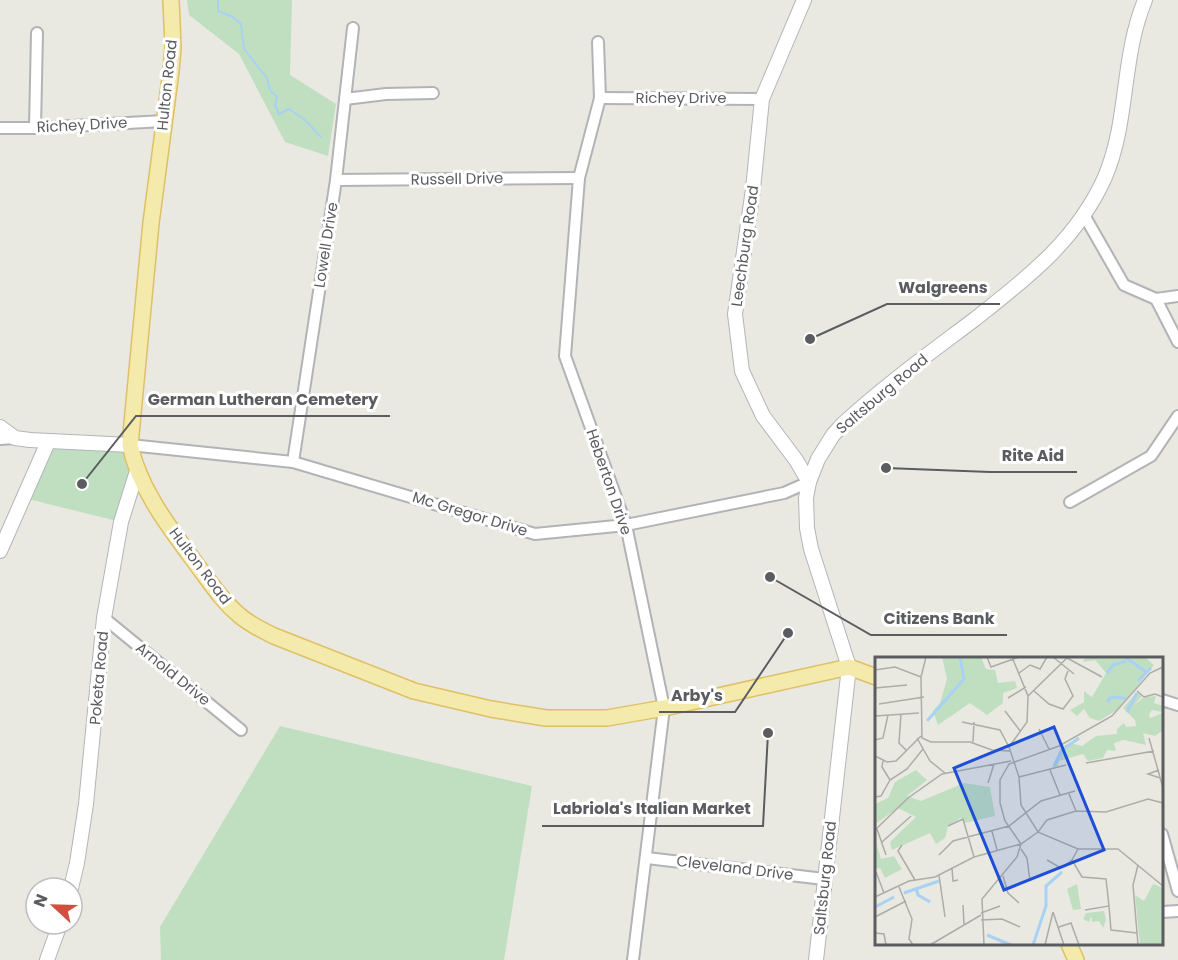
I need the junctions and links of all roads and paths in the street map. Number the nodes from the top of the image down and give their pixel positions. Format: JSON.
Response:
{"nodes":[{"id":1,"x":171,"y":0,"type":"edge"},
{"id":2,"x":804,"y":0,"type":"edge"},
{"id":3,"x":1145,"y":0,"type":"edge"},
{"id":4,"x":353,"y":28,"type":"dead end"},
{"id":5,"x":37,"y":33,"type":"dead end"},
{"id":6,"x":598,"y":42,"type":"dead end"},
{"id":7,"x":434,"y":93,"type":"dead end"},
{"id":8,"x":600,"y":98,"type":"junction"},
{"id":9,"x":345,"y":99,"type":"junction"},
{"id":10,"x":762,"y":99,"type":"junction"},
{"id":11,"x":164,"y":121,"type":"junction"},
{"id":12,"x":0,"y":128,"type":"edge"},
{"id":13,"x":35,"y":128,"type":"junction"},
{"id":14,"x":579,"y":178,"type":"junction"},
{"id":15,"x":336,"y":180,"type":"junction"},
{"id":16,"x":1084,"y":215,"type":"junction"},
{"id":17,"x":1178,"y":296,"type":"edge"},
{"id":18,"x":1156,"y":299,"type":"junction"},
{"id":19,"x":1178,"y":342,"type":"edge"},
{"id":20,"x":1178,"y":416,"type":"edge"},
{"id":21,"x":0,"y":426,"type":"edge"},
{"id":22,"x":15,"y":438,"type":"junction"},
{"id":23,"x":0,"y":439,"type":"edge"},
{"id":24,"x":48,"y":442,"type":"junction"},
{"id":25,"x":130,"y":446,"type":"junction"},
{"id":26,"x":293,"y":462,"type":"junction"},
{"id":27,"x":137,"y":471,"type":"junction"},
{"id":28,"x":809,"y":482,"type":"junction"},
{"id":29,"x":1070,"y":502,"type":"dead end"},
{"id":30,"x":626,"y":525,"type":"junction"},
{"id":31,"x":0,"y":551,"type":"edge"},
{"id":32,"x":104,"y":618,"type":"junction"},
{"id":33,"x":849,"y":667,"type":"junction"},
{"id":34,"x":875,"y":677,"type":"edge"},
{"id":35,"x":1163,"y":700,"type":"edge"},
{"id":36,"x":1178,"y":705,"type":"edge"},
{"id":37,"x":664,"y":708,"type":"junction"},
{"id":38,"x":241,"y":730,"type":"dead end"},
{"id":39,"x":1163,"y":841,"type":"edge"},
{"id":40,"x":647,"y":858,"type":"junction"},
{"id":41,"x":74,"y":876,"type":"edge"},
{"id":42,"x":824,"y":879,"type":"junction"},
{"id":43,"x":1178,"y":891,"type":"edge"},
{"id":44,"x":1178,"y":911,"type":"edge"},
{"id":45,"x":1163,"y":912,"type":"edge"},
{"id":46,"x":56,"y":936,"type":"edge"},
{"id":47,"x":1069,"y":945,"type":"edge"},
{"id":48,"x":47,"y":960,"type":"edge"},
{"id":49,"x":633,"y":960,"type":"edge"},
{"id":50,"x":816,"y":960,"type":"edge"},
{"id":51,"x":1076,"y":960,"type":"edge"}],
"edges":[{"from":1,"to":11,"type":"main road","name":"Hulton Road"},
{"from":2,"to":10,"type":"street","name":"Leechburg Road"},
{"from":3,"to":16,"type":"street","name":"Saltsburg Road"},
{"from":4,"to":9,"type":"street","name":"Lowell Drive"},
{"from":5,"to":13,"type":"street"},
{"from":6,"to":8,"type":"street","name":"Heberton Drive"},
{"from":7,"to":9,"type":"street"},
{"from":8,"to":10,"type":"street","name":"Richey Drive"},
{"from":8,"to":14,"type":"street","name":"Heberton Drive"},
{"from":9,"to":15,"type":"street","name":"Lowell Drive"},
{"from":10,"to":28,"type":"street","name":"Leechburg Road"},
{"from":11,"to":13,"type":"street","name":"Richey Drive"},
{"from":11,"to":25,"type":"main road","name":"Hulton Road"},
{"from":12,"to":13,"type":"street","name":"Richey Drive"},
{"from":14,"to":15,"type":"street","name":"Russell Drive"},
{"from":14,"to":30,"type":"street","name":"Heberton Drive"},
{"from":15,"to":26,"type":"street","name":"Lowell Drive"},
{"from":16,"to":18,"type":"street"},
{"from":16,"to":28,"type":"street","name":"Saltsburg Road"},
{"from":17,"to":18,"type":"street"},
{"from":18,"to":19,"type":"street"},
{"from":20,"to":29,"type":"street"},
{"from":21,"to":22,"type":"street"},
{"from":22,"to":23,"type":"street"},
{"from":22,"to":24,"type":"street"},
{"from":24,"to":25,"type":"street"},
{"from":24,"to":31,"type":"street"},
{"from":25,"to":26,"type":"street","name":"Mc Gregor Drive"},
{"from":25,"to":27,"type":"main road","name":"Hulton Road"},
{"from":26,"to":30,"type":"street","name":"Mc Gregor Drive"},
{"from":27,"to":32,"type":"street","name":"Poketa Road"},
{"from":27,"to":37,"type":"main road","name":"Hulton Road"},
{"from":28,"to":30,"type":"street","name":"Mc Gregor Drive"},
{"from":28,"to":33,"type":"street","name":"Saltsburg Road"},
{"from":30,"to":37,"type":"street","name":"Heberton Drive"},
{"from":32,"to":38,"type":"street","name":"Arnold Drive"},
{"from":32,"to":41,"type":"street","name":"Poketa Road"},
{"from":33,"to":34,"type":"main road"},
{"from":33,"to":37,"type":"main road","name":"Hulton Road"},
{"from":33,"to":42,"type":"street","name":"Saltsburg Road"},
{"from":35,"to":36,"type":"street"},
{"from":37,"to":40,"type":"street","name":"Heberton Drive"},
{"from":39,"to":43,"type":"street"},
{"from":40,"to":42,"type":"street","name":"Cleveland Drive"},
{"from":40,"to":49,"type":"street","name":"Heberton Drive"},
{"from":42,"to":50,"type":"street","name":"Saltsburg Road"},
{"from":44,"to":45,"type":"street"},
{"from":46,"to":48,"type":"street"},
{"from":47,"to":51,"type":"main road"}]}
